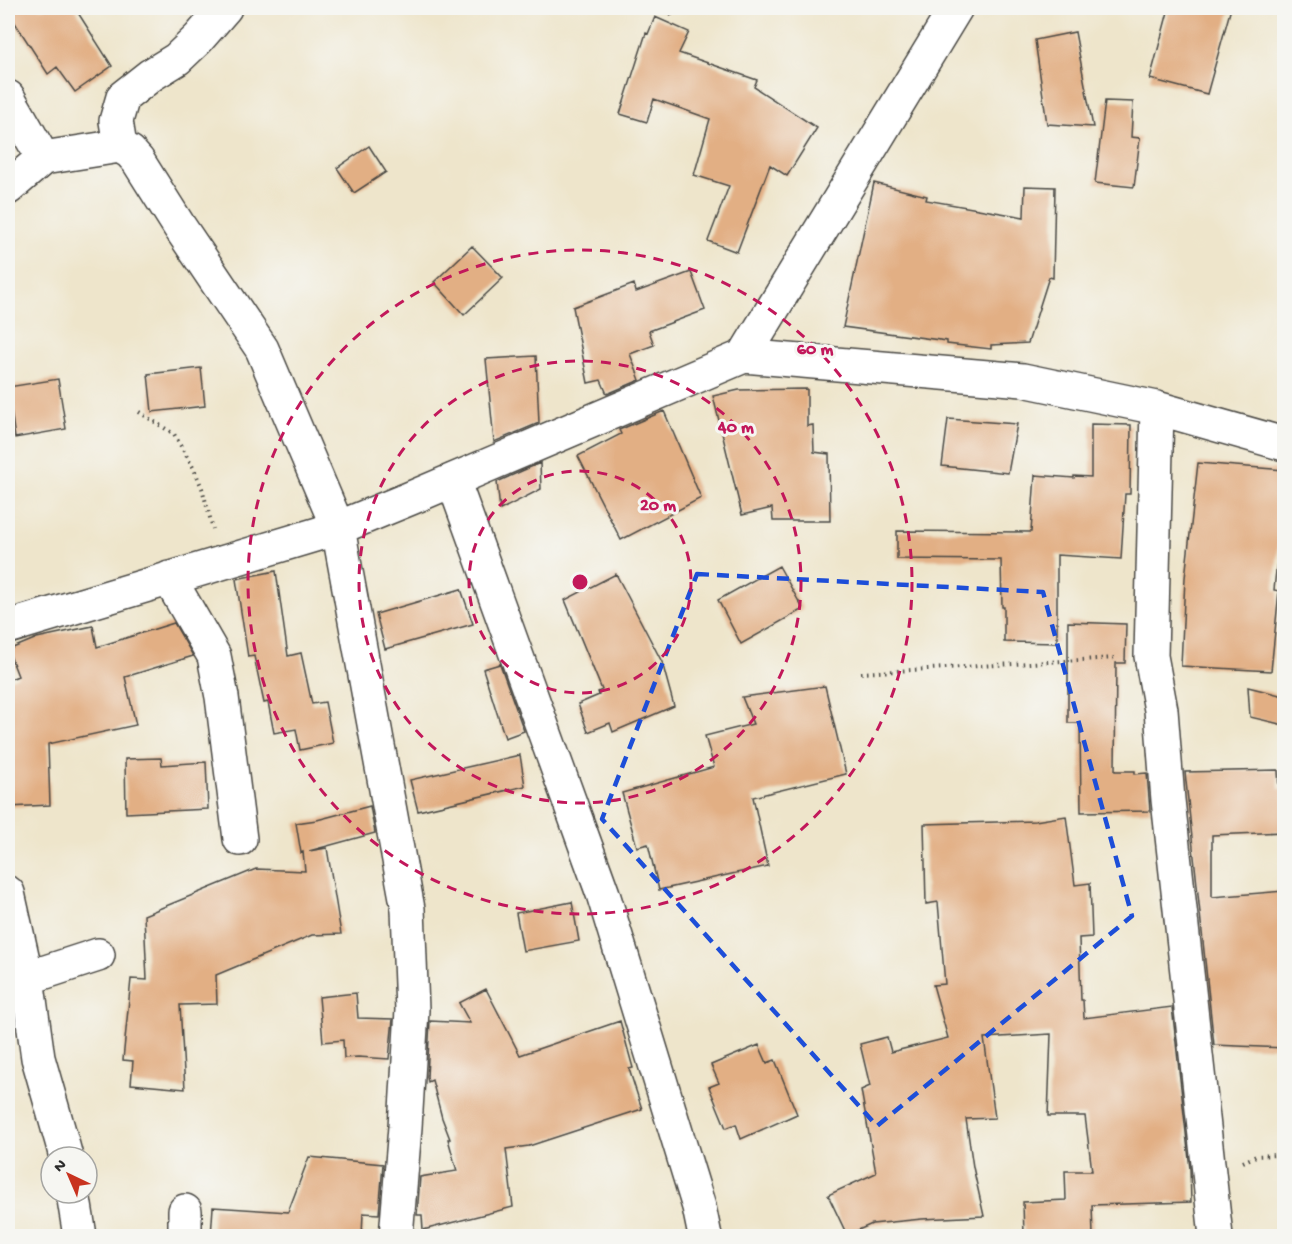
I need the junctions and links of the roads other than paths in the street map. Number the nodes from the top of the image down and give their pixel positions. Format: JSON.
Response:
{"nodes":[{"id":1,"x":225,"y":8,"type":"edge"},
{"id":2,"x":956,"y":8,"type":"edge"},
{"id":3,"x":8,"y":97,"type":"edge"},
{"id":4,"x":120,"y":146,"type":"junction"},
{"id":5,"x":44,"y":158,"type":"junction"},
{"id":6,"x":8,"y":189,"type":"edge"},
{"id":7,"x":744,"y":356,"type":"junction"},
{"id":8,"x":1156,"y":408,"type":"junction"},
{"id":9,"x":1284,"y":444,"type":"edge"},
{"id":10,"x":453,"y":480,"type":"junction"},
{"id":11,"x":338,"y":528,"type":"junction"},
{"id":12,"x":169,"y":578,"type":"junction"},
{"id":13,"x":8,"y":627,"type":"edge"},
{"id":14,"x":240,"y":839,"type":"dead end"},
{"id":15,"x":8,"y":893,"type":"edge"},
{"id":16,"x":98,"y":955,"type":"dead end"},
{"id":17,"x":18,"y":961,"type":"edge"},
{"id":18,"x":63,"y":1145,"type":"edge"},
{"id":19,"x":75,"y":1205,"type":"edge"},
{"id":20,"x":702,"y":1222,"type":"edge"},
{"id":21,"x":80,"y":1236,"type":"edge"},
{"id":22,"x":396,"y":1236,"type":"edge"},
{"id":23,"x":714,"y":1236,"type":"edge"},
{"id":24,"x":1216,"y":1236,"type":"edge"}],
"edges":[{"from":1,"to":4,"type":"street"},
{"from":2,"to":7,"type":"street"},
{"from":3,"to":5,"type":"street"},
{"from":4,"to":5,"type":"street"},
{"from":4,"to":11,"type":"street"},
{"from":5,"to":6,"type":"street"},
{"from":7,"to":8,"type":"street"},
{"from":7,"to":10,"type":"street"},
{"from":8,"to":9,"type":"street"},
{"from":8,"to":24,"type":"street"},
{"from":10,"to":11,"type":"street"},
{"from":10,"to":20,"type":"street"},
{"from":11,"to":12,"type":"street"},
{"from":11,"to":22,"type":"street"},
{"from":12,"to":13,"type":"street"},
{"from":12,"to":14,"type":"street"},
{"from":15,"to":17,"type":"street"},
{"from":16,"to":17,"type":"street"},
{"from":17,"to":18,"type":"street"},
{"from":19,"to":21,"type":"street"},
{"from":20,"to":23,"type":"street"}]}
